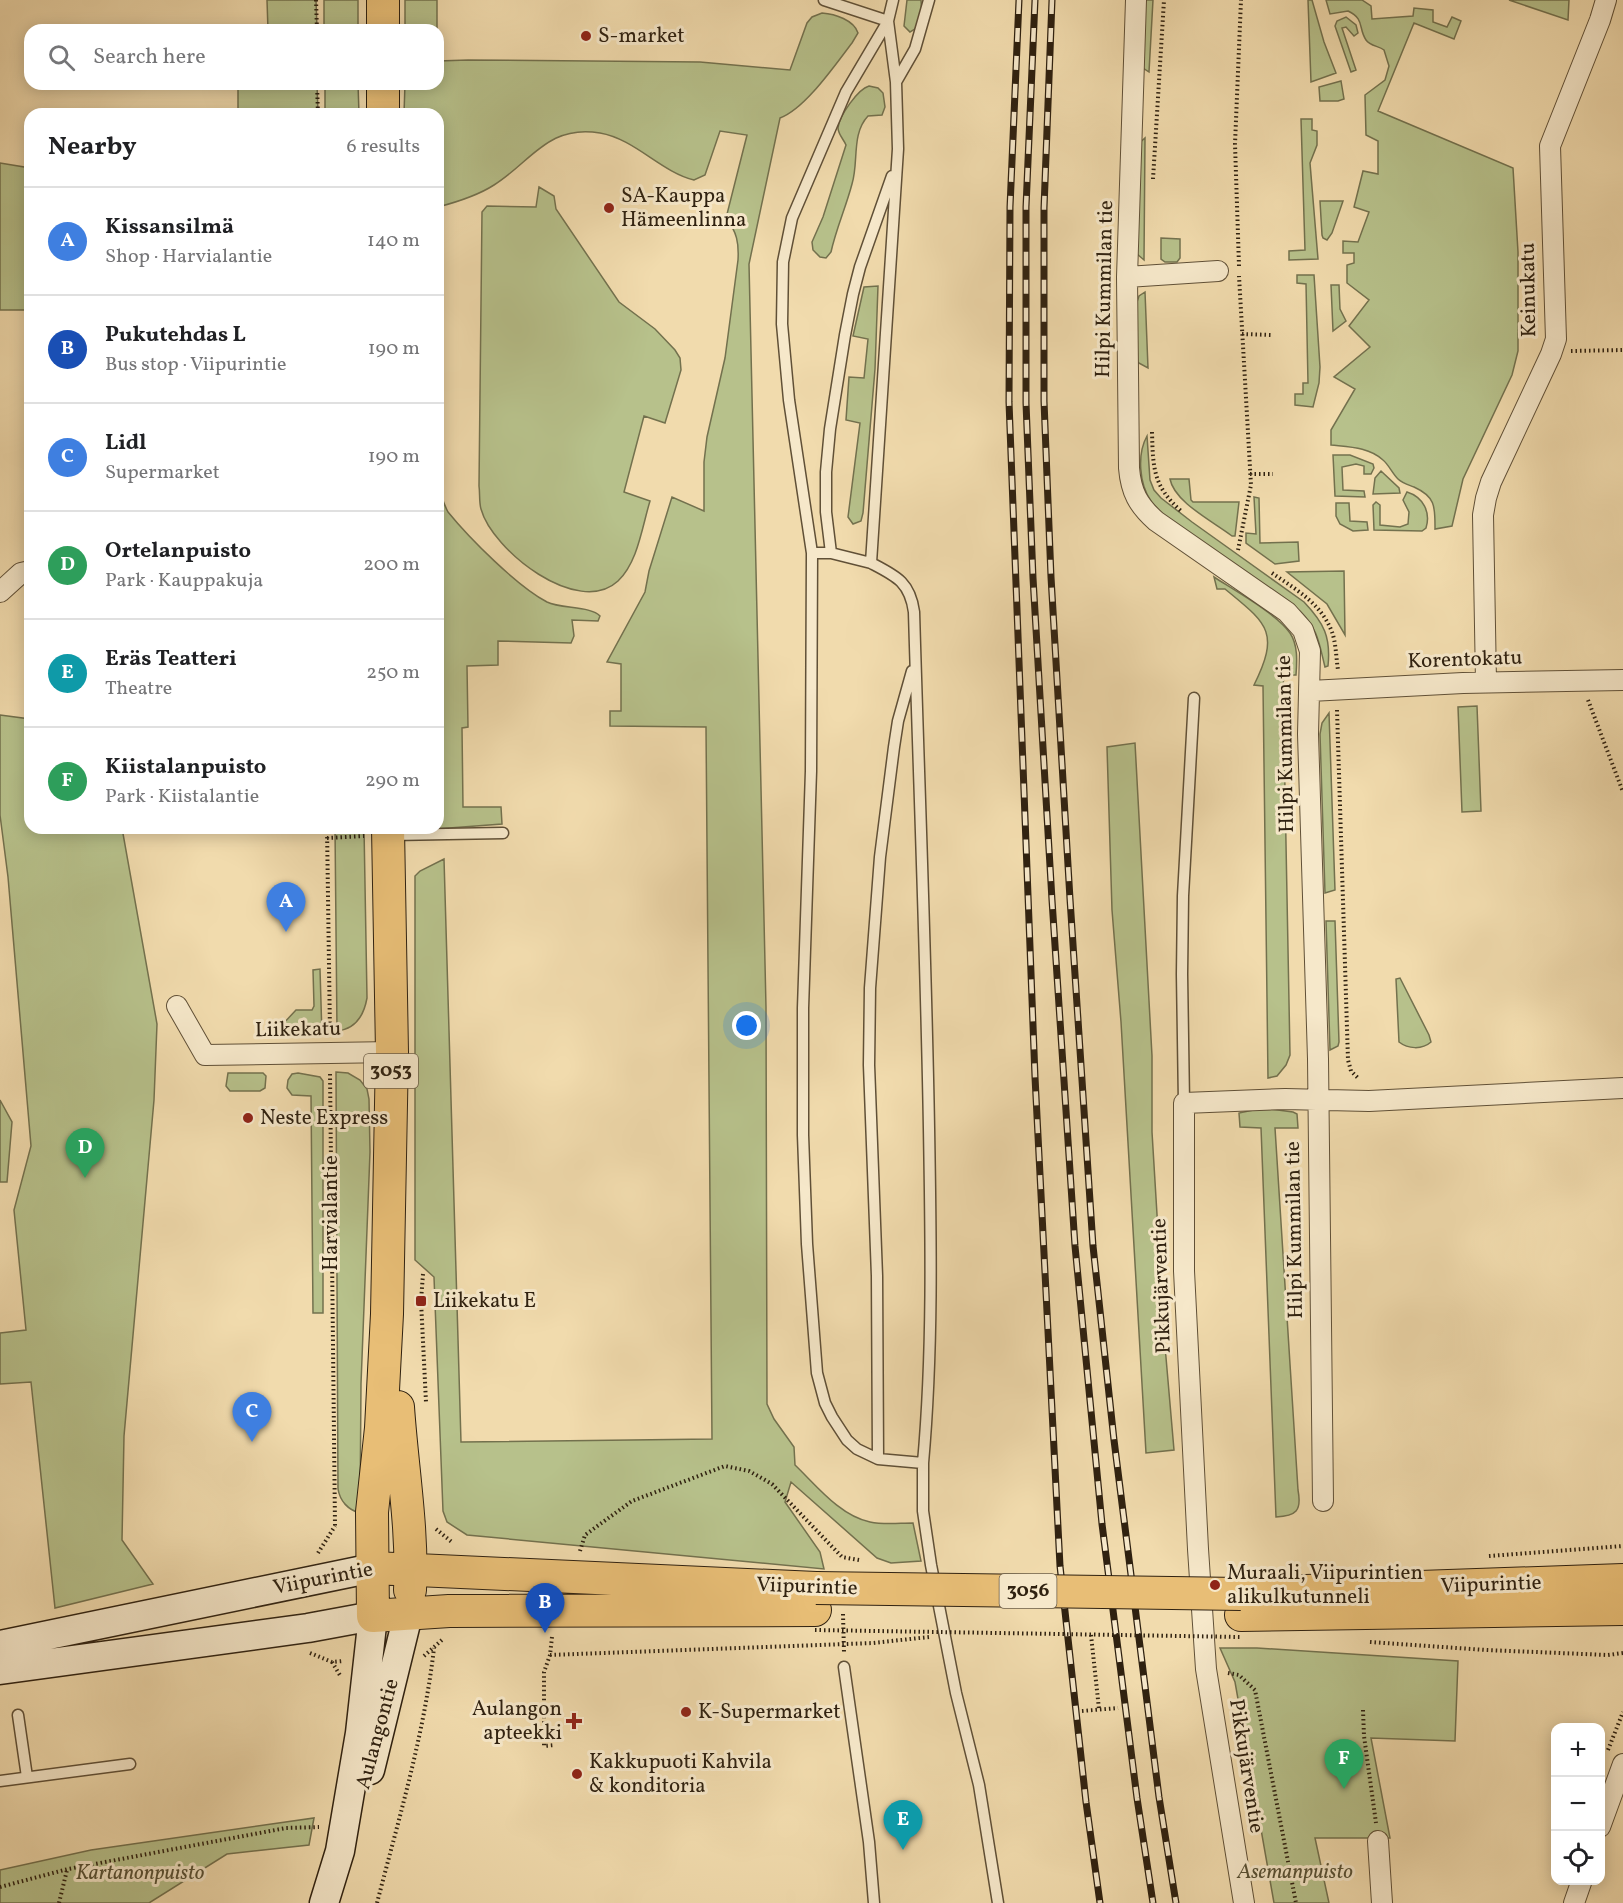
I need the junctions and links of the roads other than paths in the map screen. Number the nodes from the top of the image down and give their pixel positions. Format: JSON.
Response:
{"nodes":[{"id":1,"x":383,"y":0,"type":"edge"},
{"id":2,"x":824,"y":0,"type":"edge"},
{"id":3,"x":893,"y":0,"type":"edge"},
{"id":4,"x":929,"y":0,"type":"edge"},
{"id":5,"x":1137,"y":0,"type":"edge"},
{"id":6,"x":1606,"y":0,"type":"edge"},
{"id":7,"x":888,"y":21,"type":"junction"},
{"id":8,"x":383,"y":24,"type":"edge"},
{"id":9,"x":897,"y":82,"type":"junction"},
{"id":10,"x":383,"y":90,"type":"edge"},
{"id":11,"x":383,"y":108,"type":"edge"},
{"id":12,"x":896,"y":163,"type":"junction"},
{"id":13,"x":1218,"y":271,"type":"dead end"},
{"id":14,"x":1127,"y":277,"type":"junction"},
{"id":15,"x":812,"y":554,"type":"junction"},
{"id":16,"x":831,"y":554,"type":"junction"},
{"id":17,"x":871,"y":563,"type":"junction"},
{"id":18,"x":24,"y":572,"type":"edge"},
{"id":19,"x":0,"y":592,"type":"edge"},
{"id":20,"x":915,"y":662,"type":"junction"},
{"id":21,"x":1623,"y":680,"type":"edge"},
{"id":22,"x":1486,"y":682,"type":"junction"},
{"id":23,"x":1310,"y":691,"type":"junction"},
{"id":24,"x":1194,"y":698,"type":"dead end"},
{"id":25,"x":444,"y":832,"type":"edge"},
{"id":26,"x":502,"y":833,"type":"dead end"},
{"id":27,"x":388,"y":834,"type":"edge"},
{"id":28,"x":177,"y":1006,"type":"dead end"},
{"id":29,"x":392,"y":1052,"type":"junction"},
{"id":30,"x":1623,"y":1088,"type":"edge"},
{"id":31,"x":1317,"y":1100,"type":"junction"},
{"id":32,"x":1184,"y":1103,"type":"junction"},
{"id":33,"x":387,"y":1314,"type":"junction"},
{"id":34,"x":878,"y":1459,"type":"junction"},
{"id":35,"x":923,"y":1463,"type":"junction"},
{"id":36,"x":1323,"y":1501,"type":"dead end"},
{"id":37,"x":373,"y":1568,"type":"junction"},
{"id":38,"x":411,"y":1569,"type":"junction"},
{"id":39,"x":1623,"y":1581,"type":"edge"},
{"id":40,"x":1623,"y":1609,"type":"edge"},
{"id":41,"x":815,"y":1610,"type":"junction"},
{"id":42,"x":408,"y":1615,"type":"junction"},
{"id":43,"x":373,"y":1616,"type":"junction"},
{"id":44,"x":1244,"y":1621,"type":"junction"},
{"id":45,"x":0,"y":1645,"type":"edge"},
{"id":46,"x":844,"y":1667,"type":"dead end"},
{"id":47,"x":0,"y":1670,"type":"edge"},
{"id":48,"x":18,"y":1715,"type":"dead end"},
{"id":49,"x":1614,"y":1762,"type":"edge"},
{"id":50,"x":130,"y":1764,"type":"dead end"},
{"id":51,"x":27,"y":1778,"type":"junction"},
{"id":52,"x":0,"y":1781,"type":"edge"},
{"id":53,"x":1605,"y":1804,"type":"edge"},
{"id":54,"x":1378,"y":1841,"type":"road end"},
{"id":55,"x":340,"y":1851,"type":"junction"},
{"id":56,"x":1581,"y":1885,"type":"edge"},
{"id":57,"x":324,"y":1903,"type":"edge"},
{"id":58,"x":874,"y":1903,"type":"edge"},
{"id":59,"x":998,"y":1903,"type":"edge"},
{"id":60,"x":1244,"y":1903,"type":"edge"},
{"id":61,"x":1382,"y":1903,"type":"edge"},
{"id":62,"x":1574,"y":1903,"type":"edge"}],
"edges":[{"from":1,"to":8,"type":"main road"},
{"from":2,"to":7,"type":"lane"},
{"from":3,"to":7,"type":"lane"},
{"from":4,"to":9,"type":"lane"},
{"from":5,"to":14,"type":"street","name":"Hilpi Kummilan tie"},
{"from":6,"to":22,"type":"street","name":"Keinukatu"},
{"from":7,"to":9,"type":"lane"},
{"from":7,"to":15,"type":"lane"},
{"from":9,"to":12,"type":"lane"},
{"from":10,"to":11,"type":"main road"},
{"from":12,"to":16,"type":"lane"},
{"from":12,"to":17,"type":"lane"},
{"from":13,"to":14,"type":"street"},
{"from":14,"to":23,"type":"street","name":"Hilpi Kummilan tie"},
{"from":15,"to":16,"type":"lane"},
{"from":15,"to":34,"type":"lane"},
{"from":16,"to":17,"type":"lane"},
{"from":17,"to":20,"type":"lane"},
{"from":18,"to":19,"type":"street"},
{"from":20,"to":34,"type":"lane"},
{"from":20,"to":35,"type":"lane"},
{"from":21,"to":22,"type":"street","name":"Korentokatu"},
{"from":22,"to":23,"type":"street","name":"Korentokatu"},
{"from":23,"to":31,"type":"street","name":"Hilpi Kummilan tie"},
{"from":24,"to":32,"type":"lane"},
{"from":25,"to":26,"type":"lane"},
{"from":27,"to":29,"type":"main road","number":"3053"},
{"from":28,"to":29,"type":"street","name":"Liikekatu"},
{"from":29,"to":33,"type":"main road","number":"3053"},
{"from":30,"to":31,"type":"street"},
{"from":31,"to":32,"type":"street"},
{"from":31,"to":36,"type":"street","name":"Hilpi Kummilan tie"},
{"from":32,"to":60,"type":"street","name":"Pikkujärventie"},
{"from":33,"to":37,"type":"main road","number":"3053"},
{"from":33,"to":38,"type":"main road","number":"3053"},
{"from":34,"to":35,"type":"lane"},
{"from":35,"to":59,"type":"lane"},
{"from":37,"to":38,"type":"main road","name":"Viipurintie","number":"3056"},
{"from":37,"to":43,"type":"main road"},
{"from":37,"to":45,"type":"main road","name":"Viipurintie","number":"3056"},
{"from":38,"to":41,"type":"main road","name":"Viipurintie","number":"3056"},
{"from":38,"to":42,"type":"main road","number":"3053"},
{"from":39,"to":44,"type":"main road","name":"Viipurintie","number":"3056"},
{"from":40,"to":44,"type":"main road","name":"Viipurintie","number":"3056"},
{"from":41,"to":42,"type":"main road","name":"Viipurintie","number":"3056"},
{"from":41,"to":44,"type":"main road","name":"Viipurintie","number":"3056"},
{"from":42,"to":43,"type":"main road","name":"Viipurintie","number":"3056"},
{"from":42,"to":55,"type":"main road","name":"Aulangontie","number":"3053"},
{"from":43,"to":47,"type":"main road","name":"Viipurintie","number":"3056"},
{"from":43,"to":55,"type":"main road","name":"Aulangontie","number":"3053"},
{"from":46,"to":58,"type":"lane"},
{"from":48,"to":51,"type":"lane"},
{"from":49,"to":53,"type":"street"},
{"from":50,"to":51,"type":"lane"},
{"from":51,"to":52,"type":"lane"},
{"from":54,"to":61,"type":"street"},
{"from":55,"to":57,"type":"main road","name":"Aulangontie","number":"3053"},
{"from":56,"to":62,"type":"street"}]}
